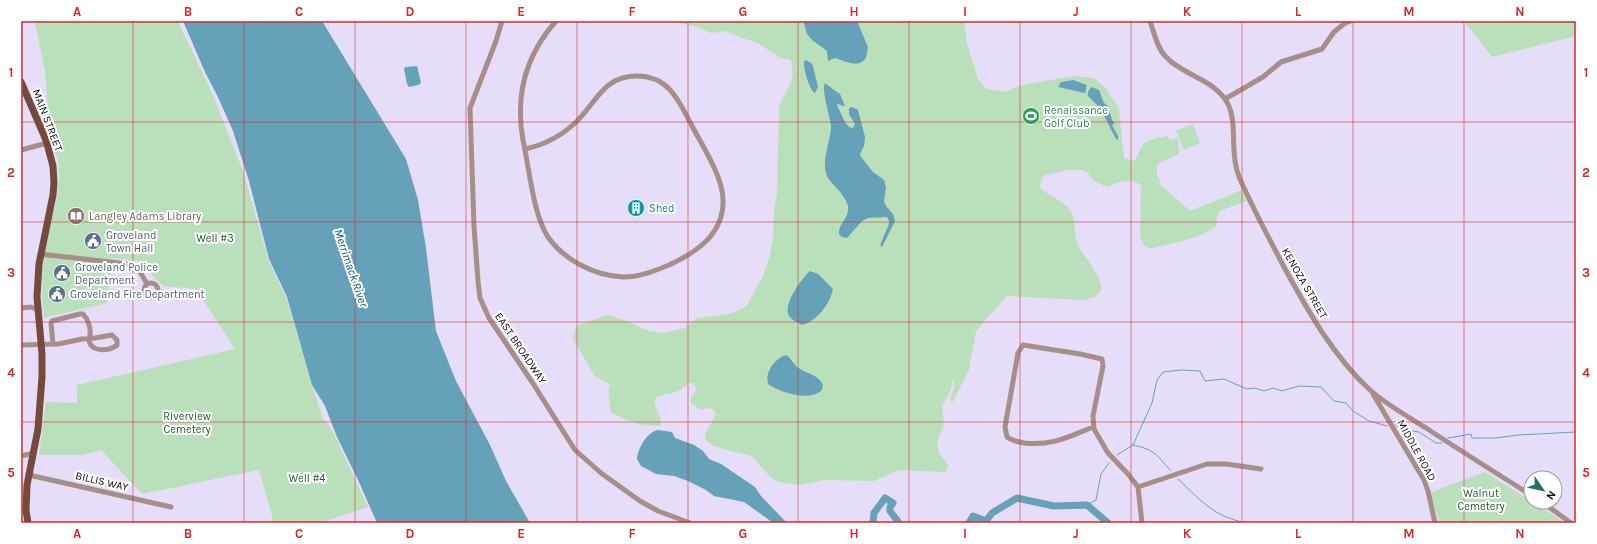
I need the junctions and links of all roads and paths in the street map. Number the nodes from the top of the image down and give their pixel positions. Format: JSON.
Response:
{"nodes":[{"id":1,"x":502,"y":21,"type":"edge"},
{"id":2,"x":556,"y":21,"type":"edge"},
{"id":3,"x":1150,"y":21,"type":"edge"},
{"id":4,"x":1351,"y":21,"type":"edge"},
{"id":5,"x":21,"y":82,"type":"edge"},
{"id":6,"x":1225,"y":99,"type":"junction"},
{"id":7,"x":47,"y":143,"type":"junction"},
{"id":8,"x":525,"y":149,"type":"junction"},
{"id":9,"x":21,"y":150,"type":"edge"},
{"id":10,"x":40,"y":254,"type":"junction"},
{"id":11,"x":147,"y":284,"type":"dead end"},
{"id":12,"x":21,"y":308,"type":"edge"},
{"id":13,"x":38,"y":310,"type":"junction"},
{"id":14,"x":89,"y":338,"type":"junction"},
{"id":15,"x":42,"y":344,"type":"junction"},
{"id":16,"x":53,"y":344,"type":"junction"},
{"id":17,"x":21,"y":345,"type":"edge"},
{"id":18,"x":1370,"y":390,"type":"junction"},
{"id":19,"x":1093,"y":426,"type":"junction"},
{"id":20,"x":34,"y":453,"type":"junction"},
{"id":21,"x":21,"y":456,"type":"edge"},
{"id":22,"x":1261,"y":469,"type":"dead end"},
{"id":23,"x":28,"y":475,"type":"junction"},
{"id":24,"x":1138,"y":487,"type":"junction"},
{"id":25,"x":1523,"y":490,"type":"edge"},
{"id":26,"x":170,"y":508,"type":"dead end"},
{"id":27,"x":1553,"y":510,"type":"edge"},
{"id":28,"x":28,"y":523,"type":"edge"},
{"id":29,"x":690,"y":523,"type":"edge"},
{"id":30,"x":1142,"y":523,"type":"edge"},
{"id":31,"x":1435,"y":523,"type":"edge"},
{"id":32,"x":1571,"y":523,"type":"edge"}],
"edges":[{"from":1,"to":29,"type":"street","name":"EAST BROADWAY"},
{"from":2,"to":8,"type":"street"},
{"from":3,"to":6,"type":"street","name":"KENOZA STREET"},
{"from":4,"to":6,"type":"street"},
{"from":5,"to":7,"type":"main road","name":"MAIN STREET"},
{"from":6,"to":18,"type":"street","name":"KENOZA STREET"},
{"from":7,"to":9,"type":"street"},
{"from":7,"to":10,"type":"main road","name":"MAIN STREET"},
{"from":8,"to":8,"type":"street"},
{"from":10,"to":11,"type":"street"},
{"from":10,"to":13,"type":"main road","name":"MAIN STREET"},
{"from":12,"to":13,"type":"street"},
{"from":13,"to":15,"type":"main road","name":"MAIN STREET"},
{"from":14,"to":14,"type":"street"},
{"from":14,"to":16,"type":"street"},
{"from":14,"to":16,"type":"street"},
{"from":15,"to":16,"type":"street"},
{"from":15,"to":17,"type":"street"},
{"from":15,"to":20,"type":"main road","name":"MAIN STREET"},
{"from":18,"to":25,"type":"street","name":"KENOZA STREET"},
{"from":18,"to":31,"type":"street","name":"MIDDLE ROAD"},
{"from":19,"to":19,"type":"street"},
{"from":19,"to":24,"type":"street"},
{"from":20,"to":21,"type":"street"},
{"from":20,"to":23,"type":"main road","name":"MAIN STREET"},
{"from":22,"to":24,"type":"street"},
{"from":23,"to":26,"type":"street","name":"BILLIS WAY"},
{"from":23,"to":28,"type":"main road","name":"MAIN STREET"},
{"from":24,"to":30,"type":"street"},
{"from":27,"to":32,"type":"street"}]}
